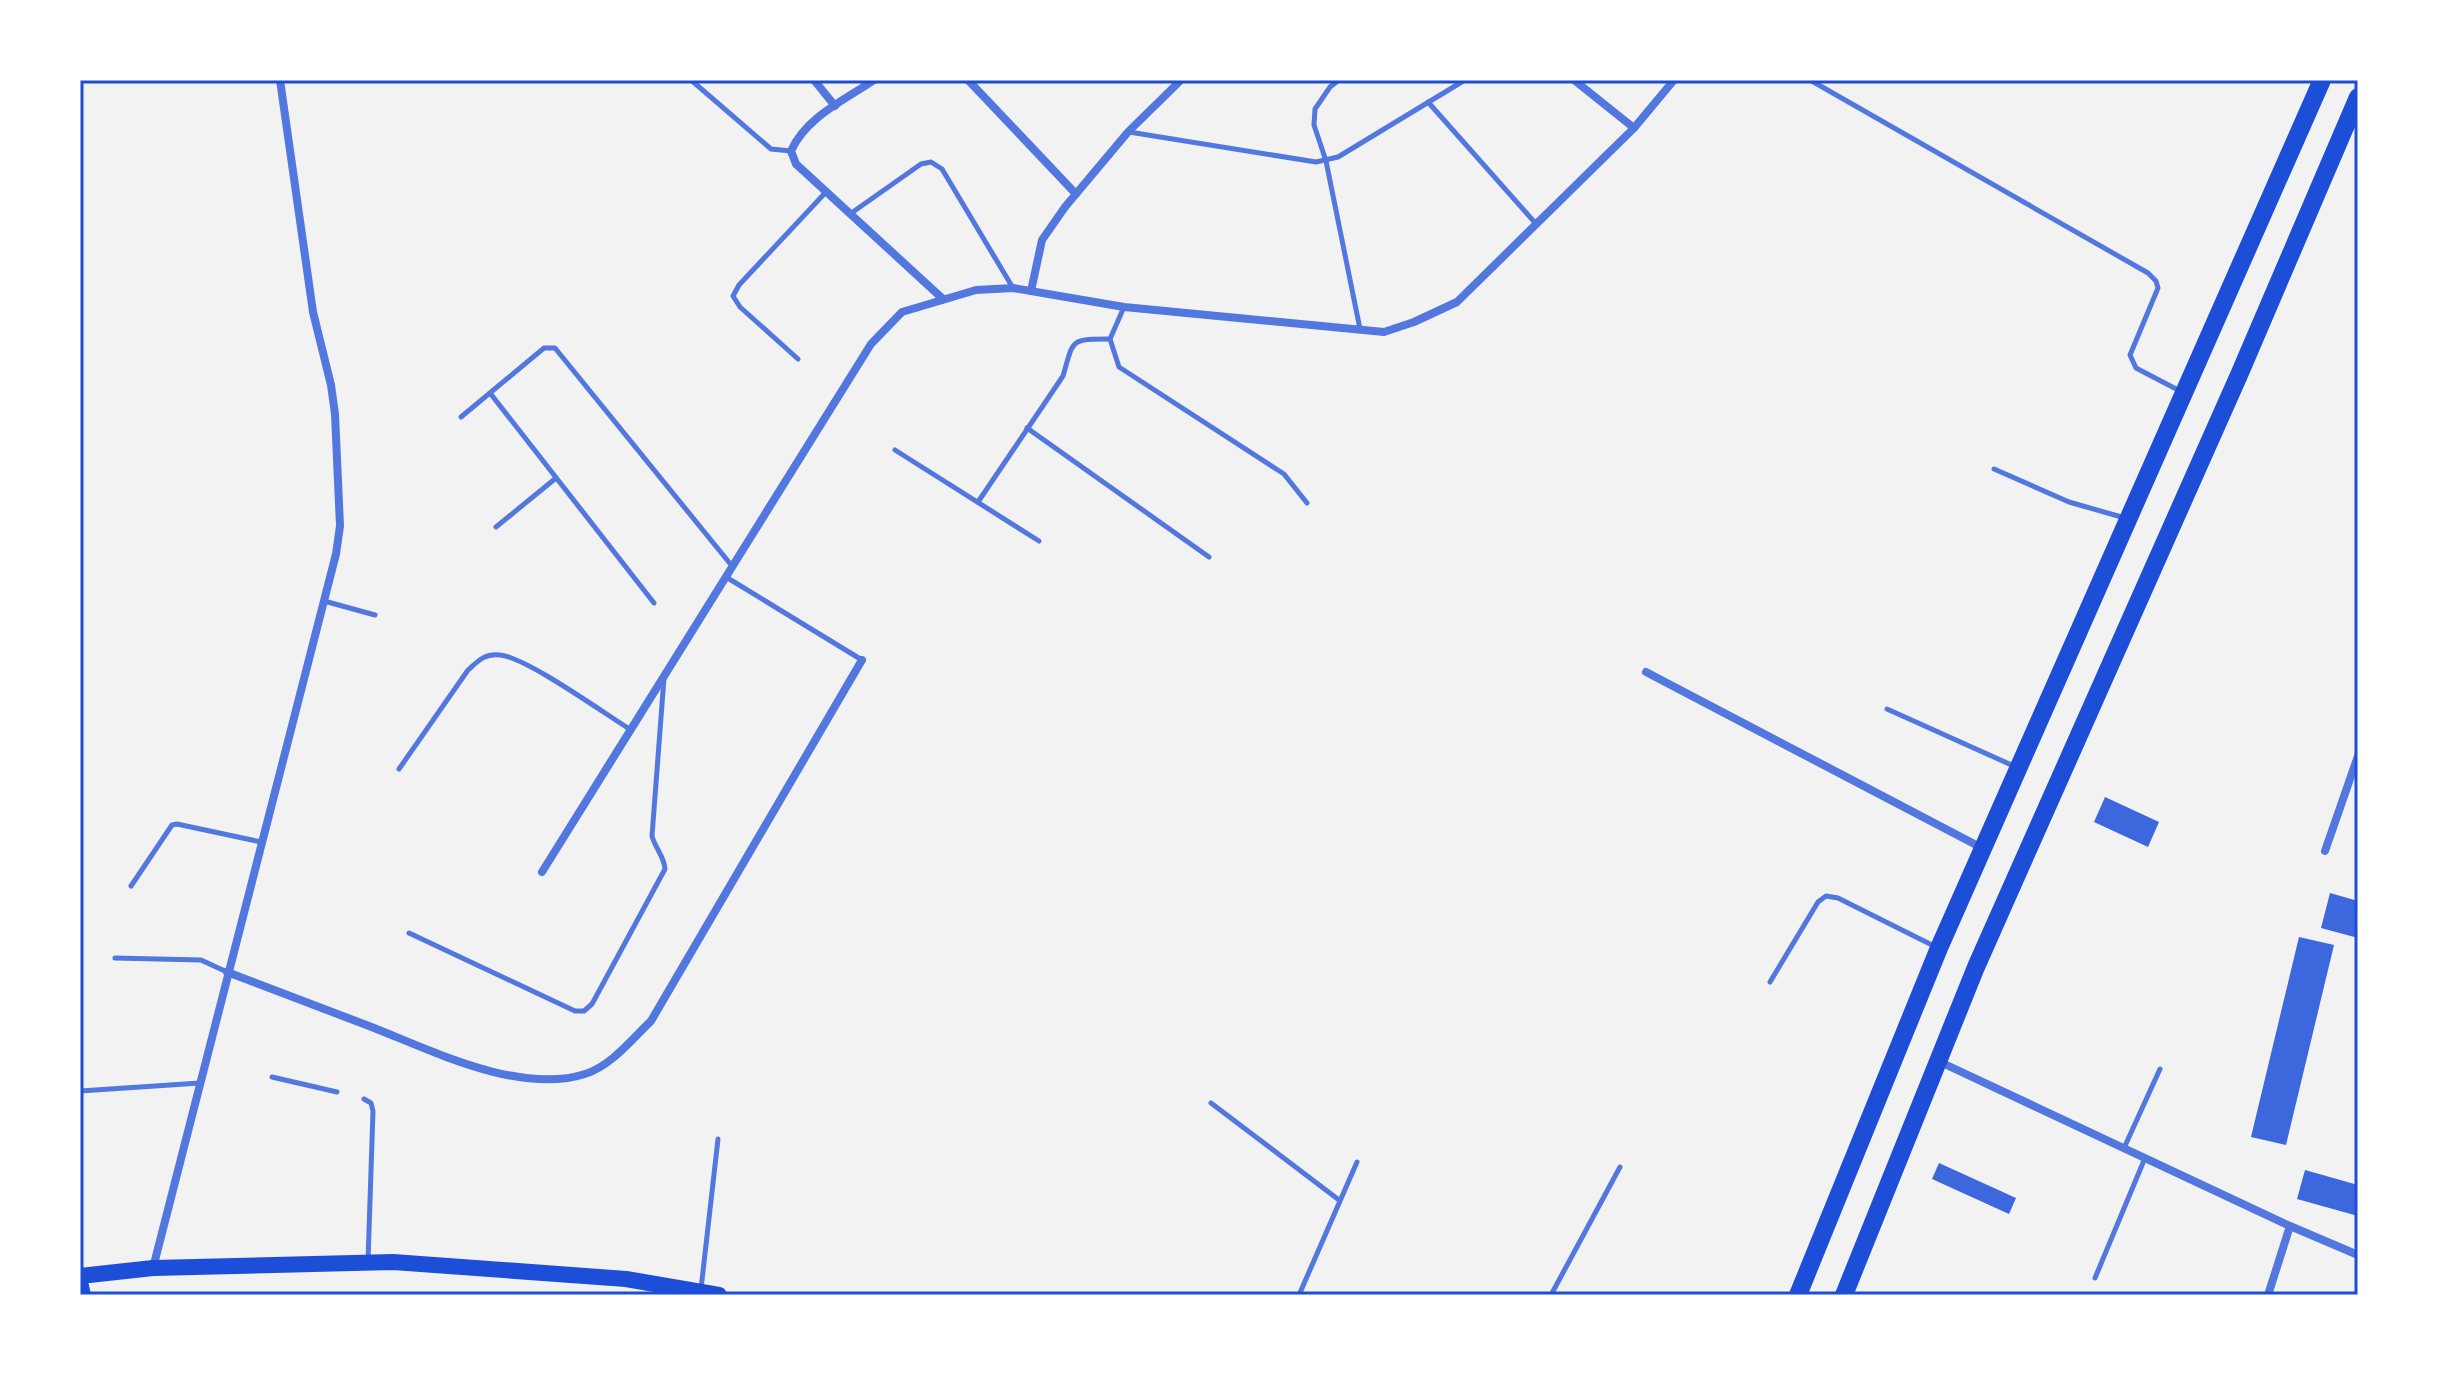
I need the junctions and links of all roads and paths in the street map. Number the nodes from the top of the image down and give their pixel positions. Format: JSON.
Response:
{"nodes":[{"id":1,"x":280,"y":80,"type":"edge"},
{"id":2,"x":691,"y":80,"type":"edge"},
{"id":3,"x":814,"y":80,"type":"edge"},
{"id":4,"x":874,"y":80,"type":"edge"},
{"id":5,"x":968,"y":80,"type":"edge"},
{"id":6,"x":1181,"y":80,"type":"edge"},
{"id":7,"x":1339,"y":80,"type":"edge"},
{"id":8,"x":1465,"y":80,"type":"edge"},
{"id":9,"x":1574,"y":80,"type":"edge"},
{"id":10,"x":1674,"y":80,"type":"edge"},
{"id":11,"x":1810,"y":80,"type":"edge"},
{"id":12,"x":2322,"y":80,"type":"edge"},
{"id":13,"x":2358,"y":97,"type":"edge"},
{"id":14,"x":1428,"y":102,"type":"junction"},
{"id":15,"x":835,"y":106,"type":"junction"},
{"id":16,"x":1634,"y":128,"type":"junction"},
{"id":17,"x":1128,"y":132,"type":"junction"},
{"id":18,"x":791,"y":151,"type":"junction"},
{"id":19,"x":1326,"y":161,"type":"junction"},
{"id":20,"x":826,"y":192,"type":"junction"},
{"id":21,"x":1076,"y":194,"type":"junction"},
{"id":22,"x":849,"y":215,"type":"junction"},
{"id":23,"x":1537,"y":225,"type":"junction"},
{"id":24,"x":1013,"y":288,"type":"junction"},
{"id":25,"x":1031,"y":291,"type":"junction"},
{"id":26,"x":943,"y":299,"type":"junction"},
{"id":27,"x":1124,"y":307,"type":"junction"},
{"id":28,"x":1360,"y":330,"type":"junction"},
{"id":29,"x":1110,"y":339,"type":"junction"},
{"id":30,"x":798,"y":359,"type":"dead end"},
{"id":31,"x":490,"y":393,"type":"junction"},
{"id":32,"x":2185,"y":394,"type":"junction"},
{"id":33,"x":461,"y":417,"type":"dead end"},
{"id":34,"x":1027,"y":428,"type":"junction"},
{"id":35,"x":895,"y":450,"type":"dead end"},
{"id":36,"x":1994,"y":469,"type":"dead end"},
{"id":37,"x":556,"y":478,"type":"junction"},
{"id":38,"x":978,"y":502,"type":"junction"},
{"id":39,"x":1307,"y":503,"type":"dead end"},
{"id":40,"x":2130,"y":519,"type":"junction"},
{"id":41,"x":496,"y":527,"type":"dead end"},
{"id":42,"x":1039,"y":541,"type":"dead end"},
{"id":43,"x":1209,"y":557,"type":"dead end"},
{"id":44,"x":733,"y":567,"type":"junction"},
{"id":45,"x":726,"y":577,"type":"junction"},
{"id":46,"x":324,"y":601,"type":"junction"},
{"id":47,"x":654,"y":603,"type":"dead end"},
{"id":48,"x":375,"y":615,"type":"dead end"},
{"id":49,"x":862,"y":660,"type":"joint"},
{"id":50,"x":1646,"y":672,"type":"dead end"},
{"id":51,"x":664,"y":677,"type":"junction"},
{"id":52,"x":1887,"y":709,"type":"dead end"},
{"id":53,"x":631,"y":730,"type":"junction"},
{"id":54,"x":2358,"y":756,"type":"edge"},
{"id":55,"x":399,"y":769,"type":"dead end"},
{"id":56,"x":2020,"y":769,"type":"junction"},
{"id":57,"x":261,"y":842,"type":"junction"},
{"id":58,"x":1985,"y":849,"type":"junction"},
{"id":59,"x":2325,"y":851,"type":"dead end"},
{"id":60,"x":542,"y":872,"type":"dead end"},
{"id":61,"x":131,"y":886,"type":"dead end"},
{"id":62,"x":409,"y":933,"type":"dead end"},
{"id":63,"x":1939,"y":948,"type":"junction"},
{"id":64,"x":115,"y":958,"type":"dead end"},
{"id":65,"x":227,"y":972,"type":"junction"},
{"id":66,"x":1770,"y":982,"type":"dead end"},
{"id":67,"x":1937,"y":1061,"type":"junction"},
{"id":68,"x":2160,"y":1069,"type":"dead end"},
{"id":69,"x":272,"y":1077,"type":"dead end"},
{"id":70,"x":200,"y":1083,"type":"junction"},
{"id":71,"x":80,"y":1091,"type":"edge"},
{"id":72,"x":337,"y":1092,"type":"dead end"},
{"id":73,"x":364,"y":1099,"type":"dead end"},
{"id":74,"x":1211,"y":1103,"type":"dead end"},
{"id":75,"x":718,"y":1139,"type":"dead end"},
{"id":76,"x":2124,"y":1148,"type":"junction"},
{"id":77,"x":2145,"y":1157,"type":"junction"},
{"id":78,"x":1357,"y":1162,"type":"dead end"},
{"id":79,"x":1620,"y":1167,"type":"dead end"},
{"id":80,"x":1339,"y":1200,"type":"junction"},
{"id":81,"x":2290,"y":1226,"type":"junction"},
{"id":82,"x":2358,"y":1255,"type":"edge"},
{"id":83,"x":368,"y":1262,"type":"junction"},
{"id":84,"x":153,"y":1268,"type":"junction"},
{"id":85,"x":2095,"y":1278,"type":"dead end"},
{"id":86,"x":80,"y":1279,"type":"edge"},
{"id":87,"x":701,"y":1292,"type":"junction"},
{"id":88,"x":83,"y":1295,"type":"edge"},
{"id":89,"x":719,"y":1295,"type":"edge"},
{"id":90,"x":1299,"y":1295,"type":"edge"},
{"id":91,"x":1551,"y":1295,"type":"edge"},
{"id":92,"x":1798,"y":1295,"type":"edge"},
{"id":93,"x":1844,"y":1295,"type":"edge"},
{"id":94,"x":2268,"y":1295,"type":"edge"}],
"edges":[{"from":1,"to":46,"type":"street"},
{"from":2,"to":18,"type":"lane"},
{"from":3,"to":15,"type":"street"},
{"from":4,"to":15,"type":"street"},
{"from":5,"to":21,"type":"street"},
{"from":6,"to":17,"type":"street"},
{"from":7,"to":19,"type":"lane"},
{"from":8,"to":14,"type":"lane"},
{"from":9,"to":16,"type":"street"},
{"from":10,"to":16,"type":"street"},
{"from":11,"to":32,"type":"lane"},
{"from":12,"to":32,"type":"highway"},
{"from":13,"to":67,"type":"highway"},
{"from":14,"to":19,"type":"lane"},
{"from":14,"to":23,"type":"lane"},
{"from":15,"to":18,"type":"street"},
{"from":16,"to":23,"type":"street"},
{"from":17,"to":19,"type":"lane"},
{"from":17,"to":21,"type":"street"},
{"from":18,"to":20,"type":"street"},
{"from":19,"to":28,"type":"lane"},
{"from":20,"to":22,"type":"street"},
{"from":20,"to":30,"type":"lane"},
{"from":21,"to":25,"type":"street"},
{"from":22,"to":24,"type":"lane"},
{"from":22,"to":26,"type":"street"},
{"from":23,"to":28,"type":"street"},
{"from":24,"to":25,"type":"street"},
{"from":24,"to":26,"type":"street"},
{"from":25,"to":27,"type":"street"},
{"from":26,"to":44,"type":"street"},
{"from":27,"to":28,"type":"street"},
{"from":27,"to":29,"type":"lane"},
{"from":29,"to":34,"type":"lane"},
{"from":29,"to":39,"type":"lane"},
{"from":31,"to":33,"type":"lane"},
{"from":31,"to":37,"type":"lane"},
{"from":31,"to":44,"type":"lane"},
{"from":32,"to":40,"type":"highway"},
{"from":34,"to":38,"type":"lane"},
{"from":34,"to":43,"type":"lane"},
{"from":35,"to":38,"type":"lane"},
{"from":36,"to":40,"type":"lane"},
{"from":37,"to":41,"type":"lane"},
{"from":37,"to":47,"type":"lane"},
{"from":38,"to":42,"type":"lane"},
{"from":40,"to":56,"type":"highway"},
{"from":44,"to":45,"type":"street"},
{"from":45,"to":49,"type":"lane"},
{"from":45,"to":51,"type":"street"},
{"from":46,"to":48,"type":"lane"},
{"from":46,"to":57,"type":"street"},
{"from":49,"to":65,"type":"street"},
{"from":50,"to":58,"type":"street"},
{"from":51,"to":53,"type":"street"},
{"from":51,"to":62,"type":"lane"},
{"from":52,"to":56,"type":"lane"},
{"from":53,"to":55,"type":"lane"},
{"from":53,"to":60,"type":"street"},
{"from":54,"to":59,"type":"street"},
{"from":56,"to":58,"type":"highway"},
{"from":57,"to":61,"type":"lane"},
{"from":57,"to":65,"type":"street"},
{"from":58,"to":63,"type":"highway"},
{"from":63,"to":66,"type":"lane"},
{"from":63,"to":92,"type":"highway"},
{"from":64,"to":65,"type":"lane"},
{"from":65,"to":70,"type":"street"},
{"from":67,"to":76,"type":"street"},
{"from":67,"to":93,"type":"highway"},
{"from":68,"to":76,"type":"lane"},
{"from":69,"to":72,"type":"lane"},
{"from":70,"to":71,"type":"lane"},
{"from":70,"to":84,"type":"street"},
{"from":73,"to":83,"type":"lane"},
{"from":74,"to":80,"type":"lane"},
{"from":75,"to":87,"type":"lane"},
{"from":76,"to":77,"type":"street"},
{"from":77,"to":81,"type":"street"},
{"from":77,"to":85,"type":"lane"},
{"from":78,"to":80,"type":"lane"},
{"from":79,"to":91,"type":"lane"},
{"from":80,"to":90,"type":"lane"},
{"from":81,"to":82,"type":"street"},
{"from":81,"to":94,"type":"street"},
{"from":83,"to":84,"type":"main road"},
{"from":83,"to":87,"type":"main road"},
{"from":84,"to":86,"type":"main road"},
{"from":86,"to":88,"type":"main road"},
{"from":87,"to":89,"type":"main road"}]}
